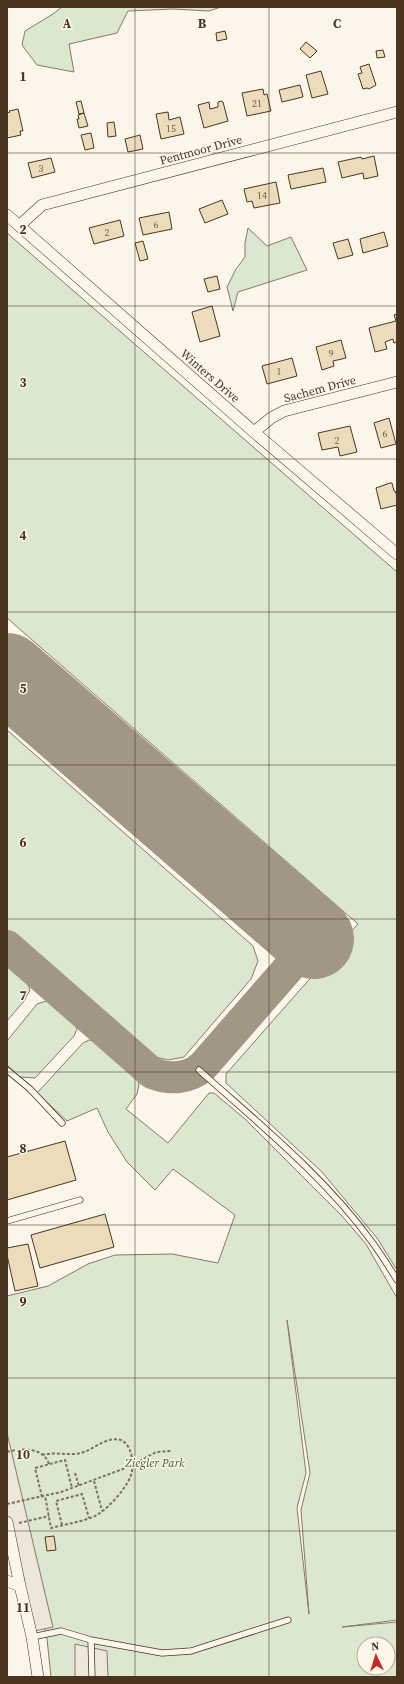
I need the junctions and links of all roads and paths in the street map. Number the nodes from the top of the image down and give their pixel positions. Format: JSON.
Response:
{"nodes":[{"id":1,"x":397,"y":112,"type":"edge"},
{"id":2,"x":7,"y":215,"type":"edge"},
{"id":3,"x":19,"y":226,"type":"junction"},
{"id":4,"x":397,"y":382,"type":"edge"},
{"id":5,"x":254,"y":432,"type":"junction"},
{"id":6,"x":397,"y":554,"type":"edge"},
{"id":7,"x":7,"y":1070,"type":"edge"},
{"id":8,"x":199,"y":1070,"type":"dead end"},
{"id":9,"x":62,"y":1123,"type":"dead end"},
{"id":10,"x":80,"y":1200,"type":"dead end"},
{"id":11,"x":7,"y":1221,"type":"edge"},
{"id":12,"x":397,"y":1280,"type":"edge"},
{"id":13,"x":172,"y":1451,"type":"dead end"},
{"id":14,"x":7,"y":1452,"type":"edge"},
{"id":15,"x":42,"y":1455,"type":"junction"},
{"id":16,"x":49,"y":1464,"type":"junction"},
{"id":17,"x":132,"y":1465,"type":"junction"},
{"id":18,"x":75,"y":1473,"type":"dead end"},
{"id":19,"x":94,"y":1481,"type":"junction"},
{"id":20,"x":79,"y":1486,"type":"junction"},
{"id":21,"x":72,"y":1488,"type":"junction"},
{"id":22,"x":61,"y":1492,"type":"junction"},
{"id":23,"x":43,"y":1496,"type":"junction"},
{"id":24,"x":62,"y":1499,"type":"junction"},
{"id":25,"x":7,"y":1504,"type":"edge"},
{"id":26,"x":102,"y":1511,"type":"junction"},
{"id":27,"x":49,"y":1516,"type":"junction"},
{"id":28,"x":89,"y":1518,"type":"junction"},
{"id":29,"x":7,"y":1524,"type":"edge"},
{"id":30,"x":62,"y":1525,"type":"junction"},
{"id":31,"x":7,"y":1581,"type":"edge"},
{"id":32,"x":20,"y":1586,"type":"junction"},
{"id":33,"x":288,"y":1620,"type":"dead end"},
{"id":34,"x":32,"y":1637,"type":"junction"},
{"id":35,"x":91,"y":1640,"type":"junction"},
{"id":36,"x":38,"y":1677,"type":"edge"},
{"id":37,"x":92,"y":1677,"type":"edge"}],
"edges":[{"from":1,"to":3,"type":"street","name":"Pentmoor Drive"},
{"from":2,"to":3,"type":"street","name":"Winters Drive"},
{"from":3,"to":5,"type":"street","name":"Winters Drive"},
{"from":4,"to":5,"type":"street","name":"Sachem Drive"},
{"from":5,"to":6,"type":"street","name":"Winters Drive"},
{"from":7,"to":9,"type":"lane"},
{"from":8,"to":12,"type":"lane"},
{"from":10,"to":11,"type":"lane"},
{"from":13,"to":17,"type":"path"},
{"from":14,"to":15,"type":"path"},
{"from":15,"to":16,"type":"path"},
{"from":15,"to":17,"type":"path"},
{"from":16,"to":21,"type":"path"},
{"from":16,"to":23,"type":"path"},
{"from":17,"to":19,"type":"path"},
{"from":17,"to":26,"type":"path"},
{"from":18,"to":20,"type":"path"},
{"from":19,"to":20,"type":"path"},
{"from":19,"to":26,"type":"path"},
{"from":20,"to":21,"type":"path"},
{"from":21,"to":22,"type":"path"},
{"from":22,"to":23,"type":"path"},
{"from":22,"to":24,"type":"path"},
{"from":23,"to":25,"type":"path"},
{"from":23,"to":27,"type":"path"},
{"from":24,"to":28,"type":"path"},
{"from":24,"to":30,"type":"path"},
{"from":26,"to":28,"type":"path"},
{"from":27,"to":29,"type":"path"},
{"from":27,"to":30,"type":"path"},
{"from":28,"to":30,"type":"path"},
{"from":29,"to":32,"type":"street"},
{"from":31,"to":32,"type":"street"},
{"from":32,"to":34,"type":"street"},
{"from":33,"to":35,"type":"lane"},
{"from":34,"to":35,"type":"lane"},
{"from":34,"to":36,"type":"street"},
{"from":35,"to":37,"type":"lane"}]}
